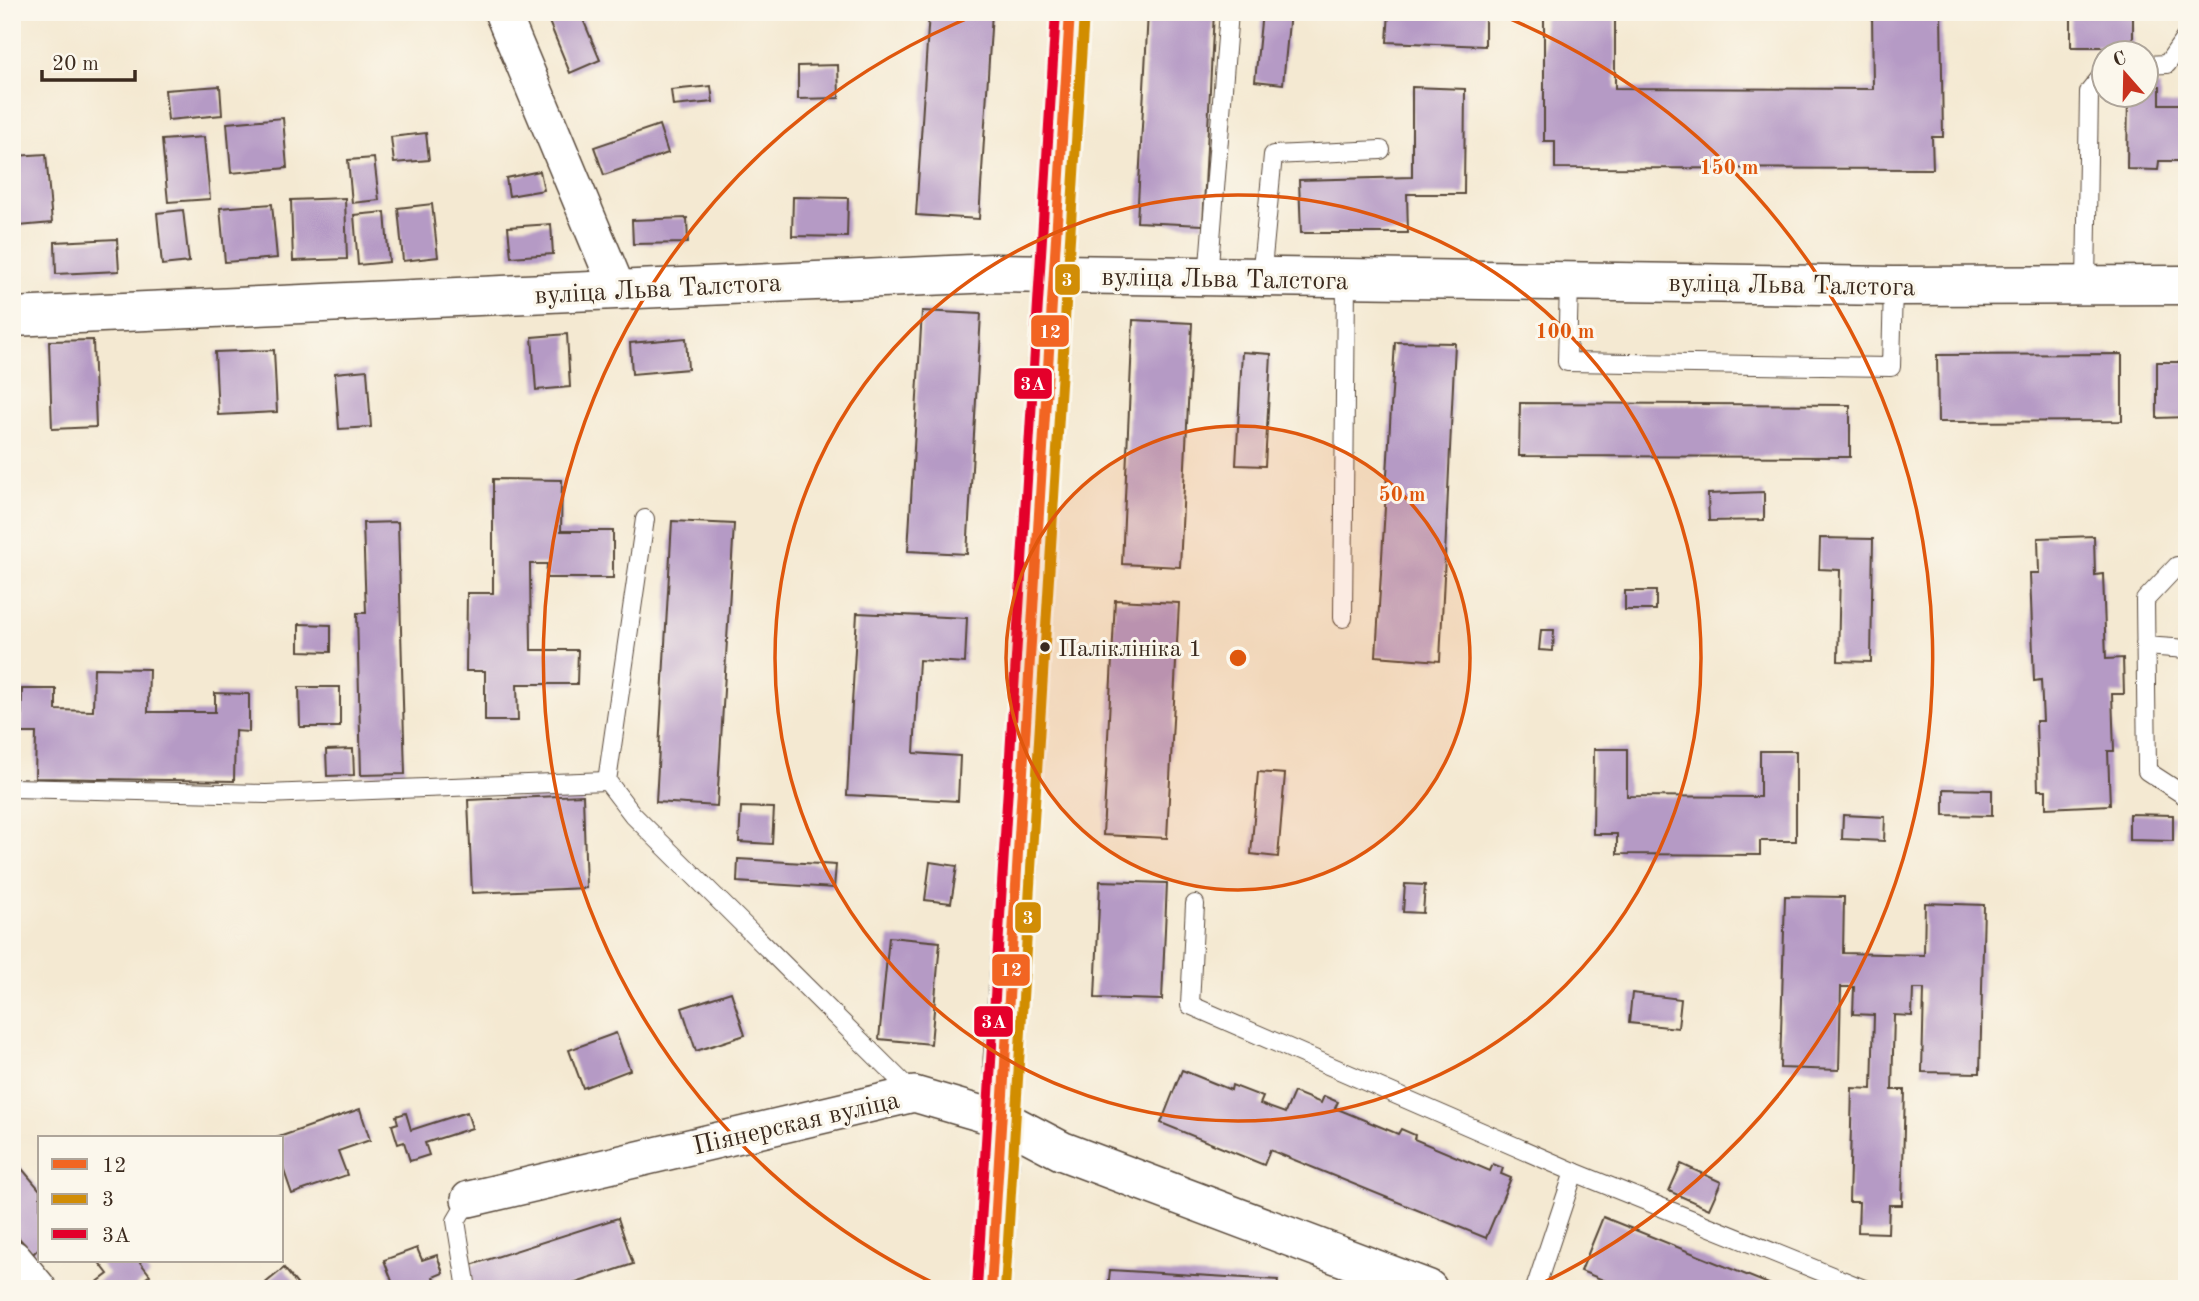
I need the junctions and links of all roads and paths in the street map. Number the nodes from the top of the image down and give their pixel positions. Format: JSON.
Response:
{"nodes":[{"id":1,"x":502,"y":12,"type":"edge"},
{"id":2,"x":1069,"y":12,"type":"edge"},
{"id":3,"x":1229,"y":12,"type":"edge"},
{"id":4,"x":2187,"y":35,"type":"edge"},
{"id":5,"x":2160,"y":64,"type":"edge"},
{"id":6,"x":2090,"y":90,"type":"edge"},
{"id":7,"x":1381,"y":150,"type":"dead end"},
{"id":8,"x":1054,"y":275,"type":"junction"},
{"id":9,"x":1208,"y":278,"type":"junction"},
{"id":10,"x":1261,"y":279,"type":"junction"},
{"id":11,"x":1346,"y":280,"type":"junction"},
{"id":12,"x":1569,"y":282,"type":"junction"},
{"id":13,"x":2086,"y":285,"type":"junction"},
{"id":14,"x":2187,"y":285,"type":"edge"},
{"id":15,"x":1893,"y":286,"type":"junction"},
{"id":16,"x":618,"y":289,"type":"junction"},
{"id":17,"x":12,"y":317,"type":"edge"},
{"id":18,"x":645,"y":520,"type":"dead end"},
{"id":19,"x":2187,"y":566,"type":"edge"},
{"id":20,"x":1343,"y":618,"type":"dead end"},
{"id":21,"x":2146,"y":646,"type":"junction"},
{"id":22,"x":2187,"y":649,"type":"edge"},
{"id":23,"x":607,"y":782,"type":"junction"},
{"id":24,"x":12,"y":789,"type":"edge"},
{"id":25,"x":2187,"y":797,"type":"edge"},
{"id":26,"x":1195,"y":904,"type":"dead end"},
{"id":27,"x":914,"y":1094,"type":"junction"},
{"id":28,"x":1003,"y":1121,"type":"junction"},
{"id":29,"x":1574,"y":1172,"type":"junction"},
{"id":30,"x":469,"y":1199,"type":"joint"},
{"id":31,"x":12,"y":1259,"type":"edge"},
{"id":32,"x":37,"y":1289,"type":"edge"},
{"id":33,"x":467,"y":1289,"type":"edge"},
{"id":34,"x":992,"y":1289,"type":"edge"},
{"id":35,"x":1428,"y":1289,"type":"edge"},
{"id":36,"x":1535,"y":1289,"type":"edge"},
{"id":37,"x":1864,"y":1289,"type":"edge"}],
"edges":[{"from":1,"to":16,"type":"street"},
{"from":2,"to":8,"type":"street"},
{"from":3,"to":9,"type":"lane"},
{"from":4,"to":5,"type":"lane"},
{"from":6,"to":13,"type":"lane"},
{"from":7,"to":10,"type":"lane"},
{"from":8,"to":9,"type":"street","name":"вуліца Льва Талстога"},
{"from":8,"to":16,"type":"street","name":"вуліца Льва Талстога"},
{"from":8,"to":28,"type":"street"},
{"from":9,"to":10,"type":"street","name":"вуліца Льва Талстога"},
{"from":10,"to":11,"type":"street","name":"вуліца Льва Талстога"},
{"from":11,"to":12,"type":"street","name":"вуліца Льва Талстога"},
{"from":11,"to":20,"type":"lane"},
{"from":12,"to":15,"type":"street","name":"вуліца Льва Талстога"},
{"from":12,"to":15,"type":"lane"},
{"from":13,"to":14,"type":"street","name":"вуліца Льва Талстога"},
{"from":13,"to":15,"type":"street","name":"вуліца Льва Талстога"},
{"from":16,"to":17,"type":"street","name":"вуліца Льва Талстога"},
{"from":18,"to":23,"type":"lane"},
{"from":19,"to":21,"type":"lane"},
{"from":21,"to":22,"type":"lane"},
{"from":21,"to":25,"type":"lane"},
{"from":23,"to":24,"type":"lane"},
{"from":23,"to":27,"type":"lane"},
{"from":26,"to":29,"type":"lane"},
{"from":27,"to":28,"type":"street","name":"Піянерская вуліца"},
{"from":27,"to":30,"type":"street","name":"Піянерская вуліца"},
{"from":28,"to":34,"type":"street"},
{"from":28,"to":35,"type":"street","name":"Піянерская вуліца"},
{"from":29,"to":36,"type":"lane"},
{"from":29,"to":37,"type":"lane"},
{"from":30,"to":33,"type":"lane"},
{"from":31,"to":32,"type":"street"}]}
